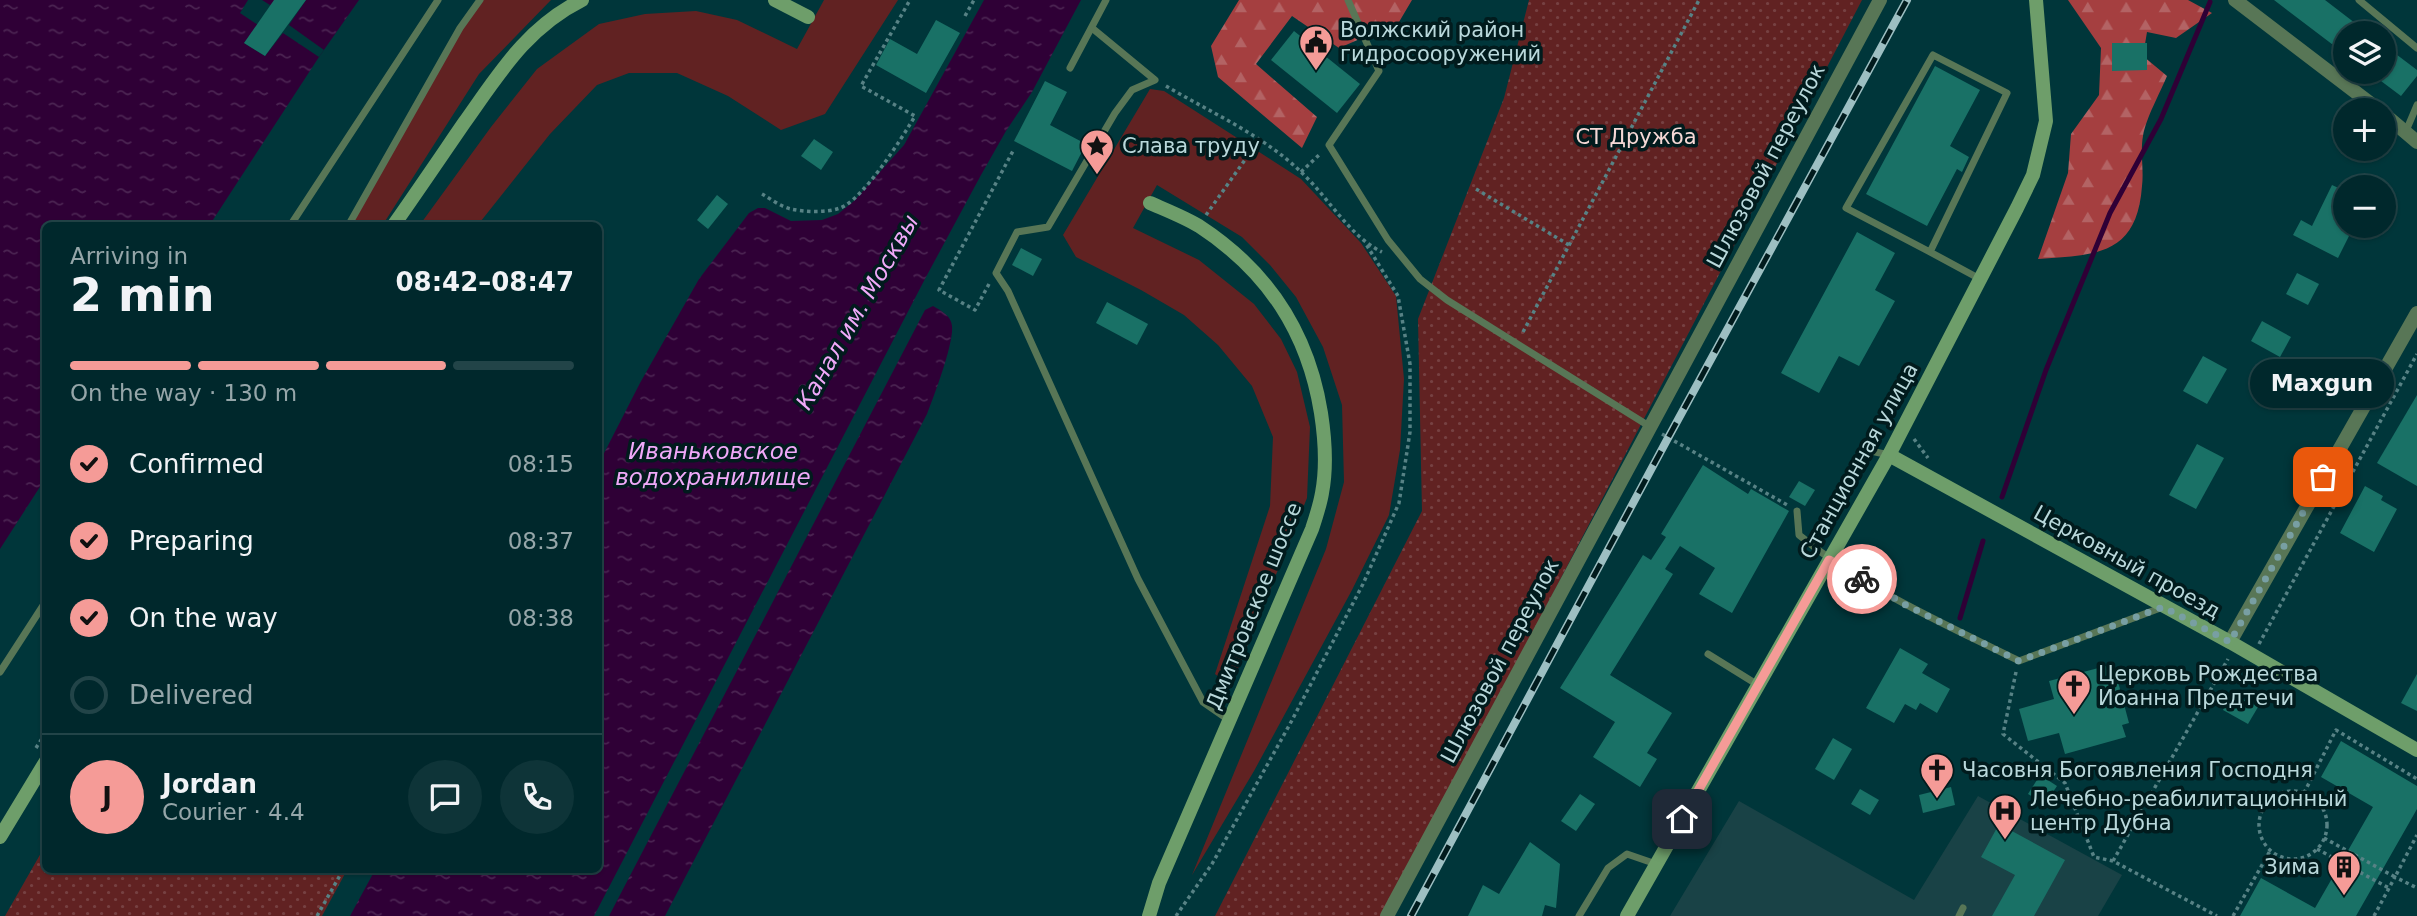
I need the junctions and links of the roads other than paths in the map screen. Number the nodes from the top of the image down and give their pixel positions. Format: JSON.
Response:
{"nodes":[{"id":1,"x":438,"y":0,"type":"edge"},
{"id":2,"x":480,"y":0,"type":"edge"},
{"id":3,"x":582,"y":0,"type":"edge"},
{"id":4,"x":775,"y":0,"type":"edge"},
{"id":5,"x":1107,"y":0,"type":"edge"},
{"id":6,"x":1348,"y":0,"type":"edge"},
{"id":7,"x":1880,"y":0,"type":"edge"},
{"id":8,"x":2036,"y":0,"type":"edge"},
{"id":9,"x":2359,"y":0,"type":"edge"},
{"id":10,"x":2238,"y":1,"type":"edge"},
{"id":11,"x":808,"y":17,"type":"dead end"},
{"id":12,"x":1092,"y":28,"type":"junction"},
{"id":13,"x":2417,"y":48,"type":"edge"},
{"id":14,"x":1070,"y":68,"type":"dead end"},
{"id":15,"x":2363,"y":98,"type":"edge"},
{"id":16,"x":2417,"y":105,"type":"edge"},
{"id":17,"x":2396,"y":123,"type":"edge"},
{"id":18,"x":2406,"y":131,"type":"junction"},
{"id":19,"x":2417,"y":142,"type":"edge"},
{"id":20,"x":1150,"y":203,"type":"dead end"},
{"id":21,"x":293,"y":222,"type":"edge"},
{"id":22,"x":350,"y":222,"type":"edge"},
{"id":23,"x":396,"y":222,"type":"edge"},
{"id":24,"x":1930,"y":252,"type":"junction"},
{"id":25,"x":1981,"y":279,"type":"junction"},
{"id":26,"x":2417,"y":313,"type":"edge"},
{"id":27,"x":1649,"y":426,"type":"junction"},
{"id":28,"x":1862,"y":449,"type":"dead end"},
{"id":29,"x":1889,"y":455,"type":"junction"},
{"id":30,"x":1797,"y":511,"type":"road end"},
{"id":31,"x":1829,"y":560,"type":"junction"},
{"id":32,"x":42,"y":607,"type":"edge"},
{"id":33,"x":2163,"y":607,"type":"junction"},
{"id":34,"x":42,"y":619,"type":"edge"},
{"id":35,"x":31,"y":623,"type":"junction"},
{"id":36,"x":2233,"y":644,"type":"junction"},
{"id":37,"x":1707,"y":653,"type":"dead end"},
{"id":38,"x":0,"y":672,"type":"edge"},
{"id":39,"x":1758,"y":685,"type":"junction"},
{"id":40,"x":1230,"y":721,"type":"junction"},
{"id":41,"x":2417,"y":750,"type":"edge"},
{"id":42,"x":42,"y":768,"type":"edge"},
{"id":43,"x":0,"y":837,"type":"edge"},
{"id":44,"x":1657,"y":864,"type":"junction"},
{"id":45,"x":1149,"y":916,"type":"edge"},
{"id":46,"x":1387,"y":916,"type":"edge"},
{"id":47,"x":1579,"y":916,"type":"edge"},
{"id":48,"x":1627,"y":916,"type":"edge"}],
"edges":[{"from":1,"to":21,"type":"lane"},
{"from":2,"to":22,"type":"lane"},
{"from":3,"to":23,"type":"street"},
{"from":4,"to":11,"type":"street"},
{"from":5,"to":12,"type":"lane"},
{"from":6,"to":27,"type":"lane"},
{"from":7,"to":27,"type":"street","name":"Шлюзовой переулок"},
{"from":8,"to":25,"type":"street","name":"Станционная улица"},
{"from":9,"to":13,"type":"lane"},
{"from":10,"to":15,"type":"street"},
{"from":12,"to":14,"type":"lane"},
{"from":12,"to":40,"type":"lane"},
{"from":16,"to":18,"type":"lane"},
{"from":17,"to":18,"type":"street"},
{"from":18,"to":19,"type":"street"},
{"from":20,"to":40,"type":"street","name":"Дмитровское шоссе"},
{"from":24,"to":24,"type":"lane"},
{"from":24,"to":25,"type":"lane"},
{"from":25,"to":29,"type":"street","name":"Станционная улица"},
{"from":26,"to":36,"type":"street"},
{"from":27,"to":46,"type":"street","name":"Шлюзовой переулок"},
{"from":28,"to":29,"type":"lane"},
{"from":29,"to":31,"type":"street","name":"Станционная улица"},
{"from":29,"to":33,"type":"street","name":"Церковный проезд"},
{"from":30,"to":31,"type":"lane"},
{"from":31,"to":33,"type":"lane"},
{"from":31,"to":39,"type":"street","name":"Станционная улица"},
{"from":32,"to":35,"type":"lane"},
{"from":33,"to":36,"type":"street","name":"Церковный проезд"},
{"from":34,"to":35,"type":"lane"},
{"from":35,"to":38,"type":"lane"},
{"from":36,"to":41,"type":"street","name":"Церковный проезд"},
{"from":37,"to":39,"type":"lane"},
{"from":39,"to":44,"type":"street","name":"Станционная улица"},
{"from":40,"to":45,"type":"street","name":"Дмитровское шоссе"},
{"from":42,"to":43,"type":"street"},
{"from":44,"to":47,"type":"lane"},
{"from":44,"to":48,"type":"street","name":"Станционная улица"}]}
